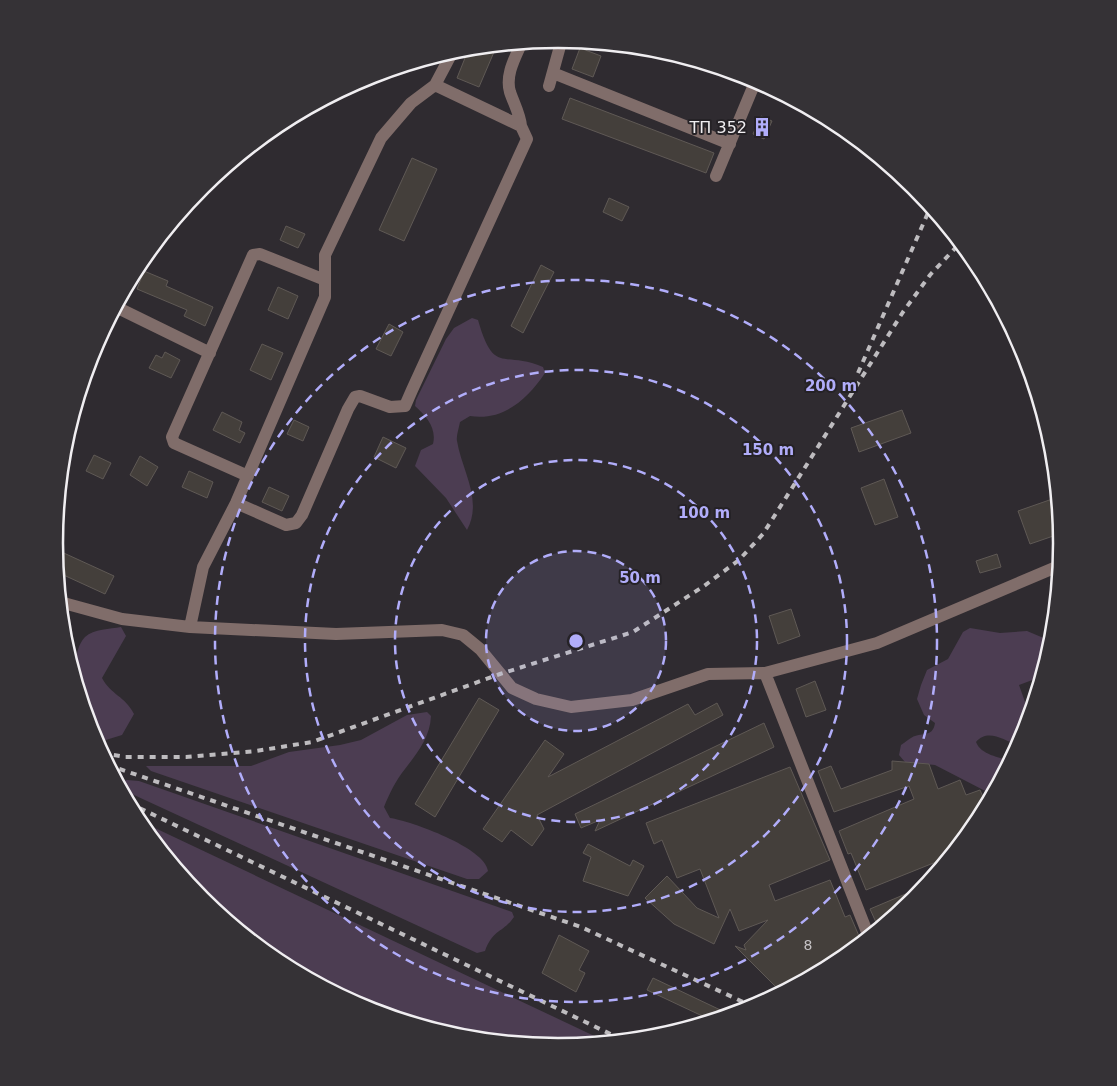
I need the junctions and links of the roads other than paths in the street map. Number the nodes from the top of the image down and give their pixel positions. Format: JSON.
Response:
{"nodes":[{"id":1,"x":559,"y":48,"type":"edge"},
{"id":2,"x":519,"y":50,"type":"edge"},
{"id":3,"x":448,"y":60,"type":"edge"},
{"id":4,"x":552,"y":73,"type":"junction"},
{"id":5,"x":435,"y":85,"type":"junction"},
{"id":6,"x":549,"y":86,"type":"dead end"},
{"id":7,"x":753,"y":87,"type":"edge"},
{"id":8,"x":521,"y":126,"type":"junction"},
{"id":9,"x":730,"y":144,"type":"junction"},
{"id":10,"x":716,"y":176,"type":"dead end"},
{"id":11,"x":325,"y":280,"type":"junction"},
{"id":12,"x":121,"y":310,"type":"edge"},
{"id":13,"x":210,"y":353,"type":"junction"},
{"id":14,"x":248,"y":476,"type":"junction"},
{"id":15,"x":236,"y":502,"type":"junction"},
{"id":16,"x":1053,"y":568,"type":"edge"},
{"id":17,"x":67,"y":604,"type":"edge"},
{"id":18,"x":190,"y":627,"type":"junction"},
{"id":19,"x":765,"y":673,"type":"junction"},
{"id":20,"x":867,"y":931,"type":"edge"}],
"edges":[{"from":1,"to":4,"type":"street"},
{"from":2,"to":8,"type":"street"},
{"from":3,"to":5,"type":"street"},
{"from":4,"to":6,"type":"street"},
{"from":4,"to":9,"type":"street"},
{"from":5,"to":8,"type":"street"},
{"from":5,"to":11,"type":"street"},
{"from":7,"to":9,"type":"street"},
{"from":8,"to":15,"type":"street"},
{"from":9,"to":10,"type":"street"},
{"from":11,"to":13,"type":"street"},
{"from":11,"to":14,"type":"street"},
{"from":12,"to":13,"type":"street"},
{"from":13,"to":14,"type":"street"},
{"from":14,"to":15,"type":"street"},
{"from":15,"to":18,"type":"street"},
{"from":16,"to":19,"type":"street"},
{"from":17,"to":18,"type":"street"},
{"from":18,"to":19,"type":"street"},
{"from":19,"to":20,"type":"street"}]}
